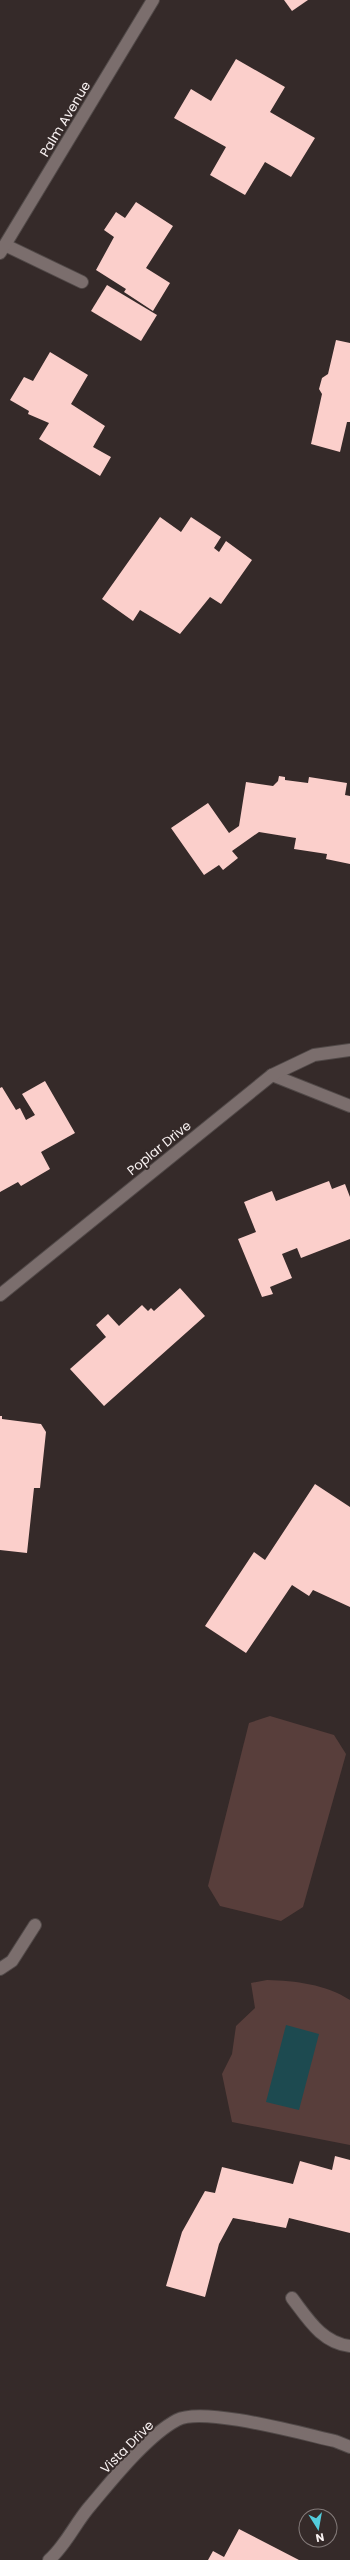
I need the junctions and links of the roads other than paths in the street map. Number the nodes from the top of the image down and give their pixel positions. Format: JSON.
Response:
{"nodes":[{"id":1,"x":153,"y":0,"type":"edge"},
{"id":2,"x":3,"y":249,"type":"edge"},
{"id":3,"x":82,"y":282,"type":"dead end"},
{"id":4,"x":350,"y":1050,"type":"edge"},
{"id":5,"x":272,"y":1075,"type":"junction"},
{"id":6,"x":350,"y":1106,"type":"edge"},
{"id":7,"x":0,"y":1295,"type":"edge"},
{"id":8,"x":35,"y":1925,"type":"dead end"},
{"id":9,"x":0,"y":1969,"type":"edge"},
{"id":10,"x":292,"y":2298,"type":"dead end"},
{"id":11,"x":350,"y":2346,"type":"edge"},
{"id":12,"x":350,"y":2447,"type":"edge"},
{"id":13,"x":49,"y":2560,"type":"edge"}],
"edges":[{"from":1,"to":2,"type":"street","name":"Palm Avenue"},
{"from":2,"to":3,"type":"street"},
{"from":4,"to":5,"type":"street","name":"Poplar Drive"},
{"from":5,"to":6,"type":"street"},
{"from":5,"to":7,"type":"street","name":"Poplar Drive"},
{"from":8,"to":9,"type":"street"},
{"from":10,"to":11,"type":"street"},
{"from":12,"to":13,"type":"street","name":"Vista Drive"}]}
